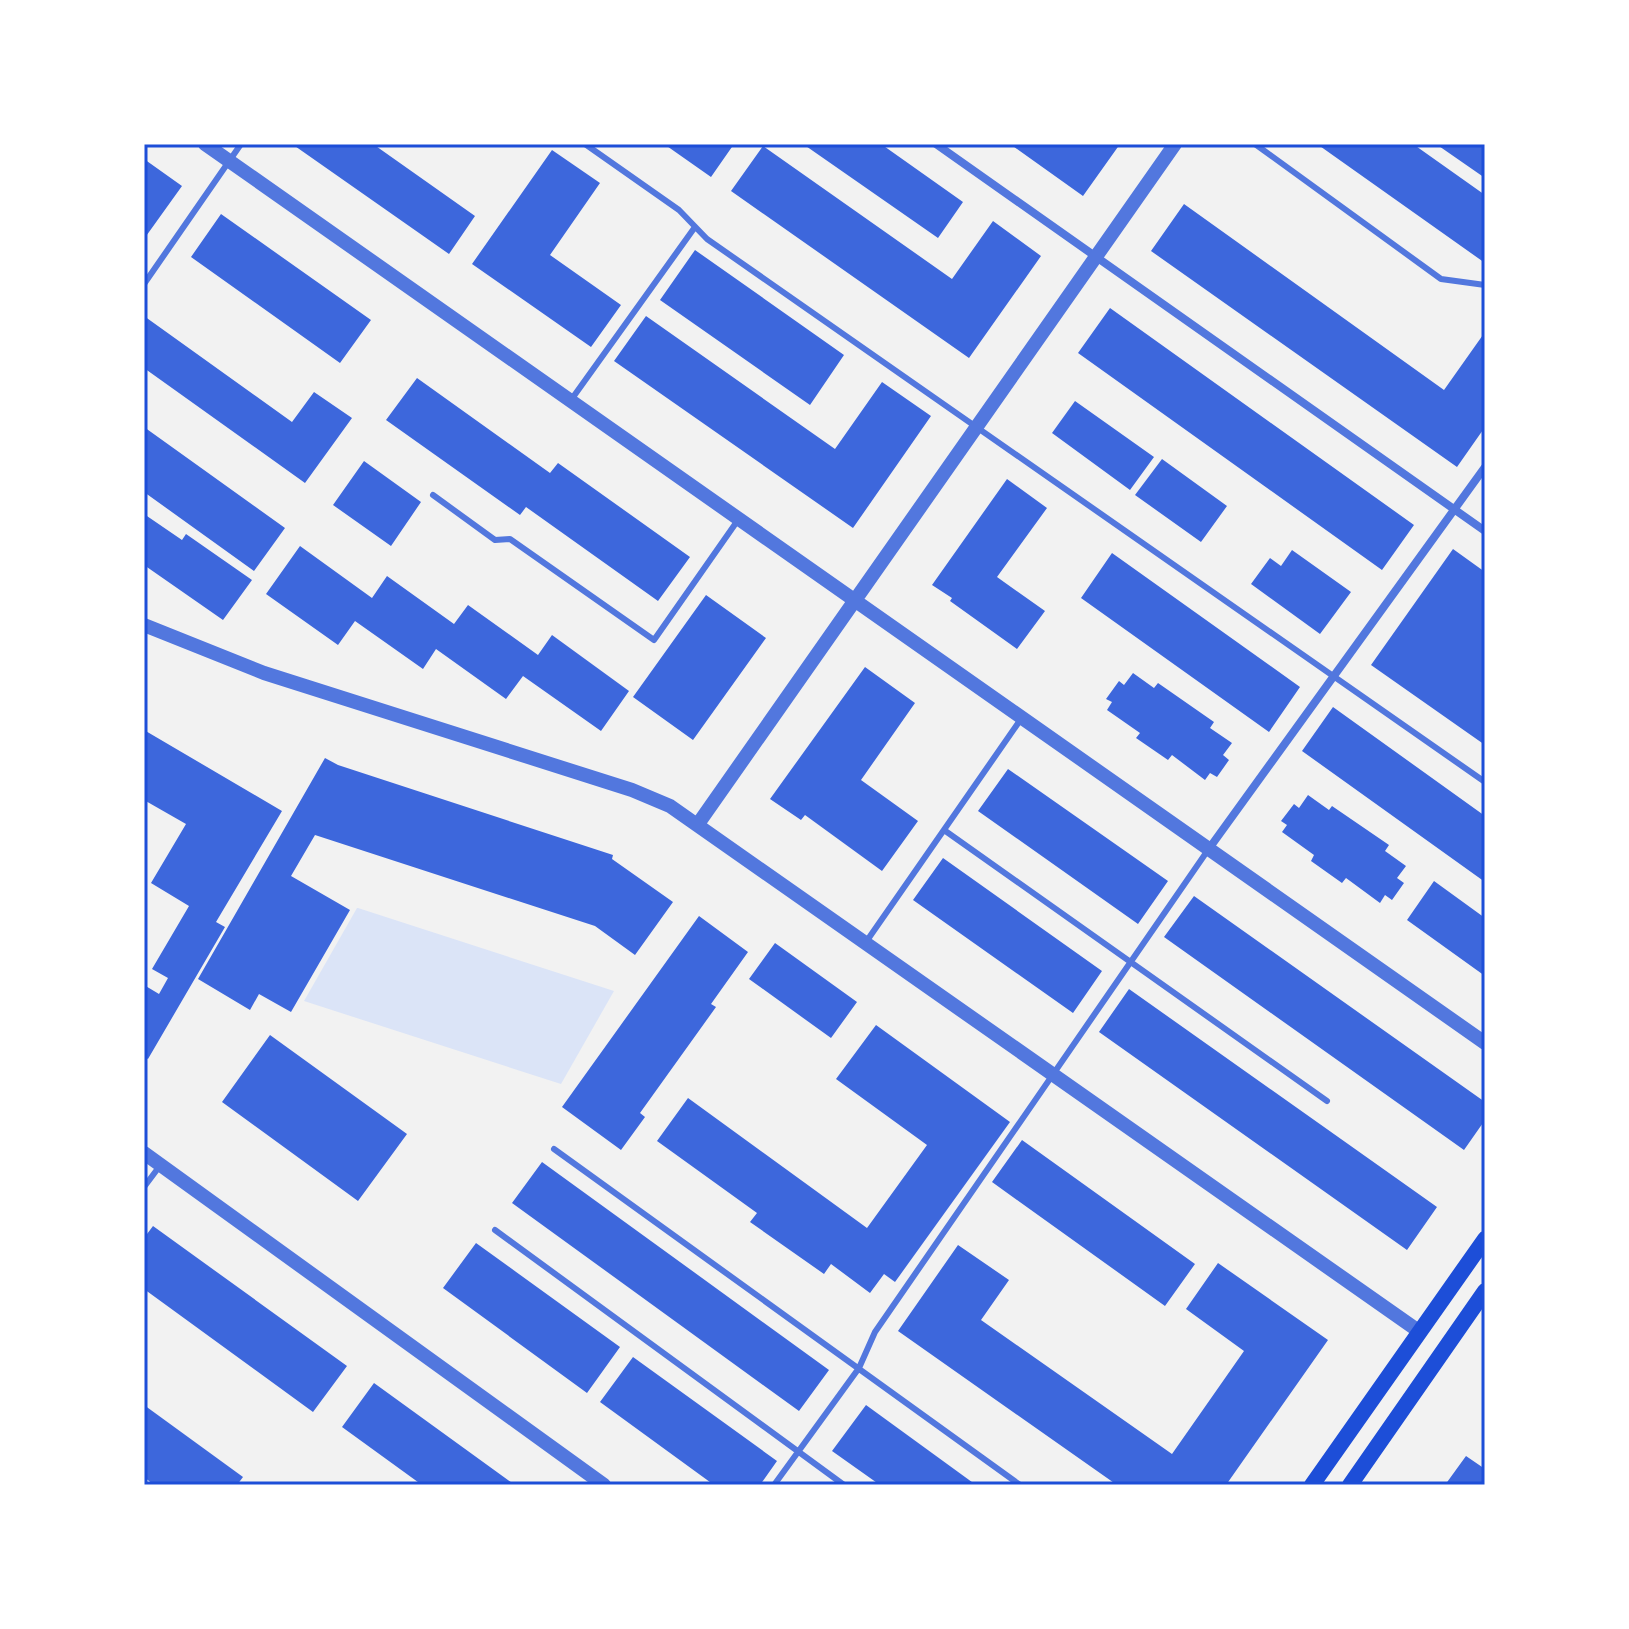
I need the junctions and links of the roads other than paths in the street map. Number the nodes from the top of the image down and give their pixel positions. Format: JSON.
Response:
{"nodes":[{"id":1,"x":205,"y":144,"type":"edge"},
{"id":2,"x":241,"y":144,"type":"edge"},
{"id":3,"x":585,"y":144,"type":"edge"},
{"id":4,"x":936,"y":144,"type":"edge"},
{"id":5,"x":1175,"y":144,"type":"edge"},
{"id":6,"x":1255,"y":144,"type":"edge"},
{"id":7,"x":229,"y":161,"type":"junction"},
{"id":8,"x":695,"y":227,"type":"junction"},
{"id":9,"x":1096,"y":257,"type":"junction"},
{"id":10,"x":145,"y":282,"type":"edge"},
{"id":11,"x":1485,"y":285,"type":"edge"},
{"id":12,"x":570,"y":402,"type":"junction"},
{"id":13,"x":975,"y":429,"type":"junction"},
{"id":14,"x":1485,"y":467,"type":"edge"},
{"id":15,"x":433,"y":495,"type":"dead end"},
{"id":16,"x":1455,"y":509,"type":"junction"},
{"id":17,"x":738,"y":520,"type":"junction"},
{"id":18,"x":1485,"y":531,"type":"edge"},
{"id":19,"x":854,"y":602,"type":"junction"},
{"id":20,"x":144,"y":625,"type":"edge"},
{"id":21,"x":1333,"y":677,"type":"junction"},
{"id":22,"x":1021,"y":719,"type":"junction"},
{"id":23,"x":1485,"y":782,"type":"edge"},
{"id":24,"x":698,"y":824,"type":"junction"},
{"id":25,"x":944,"y":830,"type":"junction"},
{"id":26,"x":1208,"y":850,"type":"junction"},
{"id":27,"x":866,"y":942,"type":"junction"},
{"id":28,"x":1130,"y":962,"type":"junction"},
{"id":29,"x":1485,"y":1043,"type":"edge"},
{"id":30,"x":1052,"y":1073,"type":"junction"},
{"id":31,"x":1327,"y":1101,"type":"dead end"},
{"id":32,"x":554,"y":1149,"type":"dead end"},
{"id":33,"x":144,"y":1153,"type":"edge"},
{"id":34,"x":161,"y":1164,"type":"junction"},
{"id":35,"x":144,"y":1187,"type":"edge"},
{"id":36,"x":495,"y":1230,"type":"dead end"},
{"id":37,"x":1485,"y":1239,"type":"edge"},
{"id":38,"x":1485,"y":1291,"type":"edge"},
{"id":39,"x":1420,"y":1332,"type":"junction"},
{"id":40,"x":859,"y":1368,"type":"junction"},
{"id":41,"x":798,"y":1452,"type":"junction"},
{"id":42,"x":604,"y":1485,"type":"edge"},
{"id":43,"x":774,"y":1485,"type":"edge"},
{"id":44,"x":844,"y":1485,"type":"edge"},
{"id":45,"x":1020,"y":1485,"type":"edge"},
{"id":46,"x":1312,"y":1485,"type":"edge"},
{"id":47,"x":1350,"y":1485,"type":"edge"}],
"edges":[{"from":1,"to":7,"type":"street"},
{"from":2,"to":7,"type":"lane"},
{"from":3,"to":8,"type":"lane"},
{"from":4,"to":9,"type":"street"},
{"from":5,"to":9,"type":"street"},
{"from":6,"to":11,"type":"lane"},
{"from":7,"to":10,"type":"lane"},
{"from":7,"to":12,"type":"street"},
{"from":8,"to":12,"type":"lane"},
{"from":8,"to":13,"type":"lane"},
{"from":9,"to":13,"type":"street"},
{"from":9,"to":16,"type":"street"},
{"from":12,"to":17,"type":"street"},
{"from":13,"to":19,"type":"street"},
{"from":13,"to":21,"type":"lane"},
{"from":14,"to":16,"type":"street"},
{"from":15,"to":17,"type":"lane"},
{"from":16,"to":18,"type":"street"},
{"from":16,"to":21,"type":"street"},
{"from":17,"to":19,"type":"street"},
{"from":19,"to":22,"type":"street"},
{"from":19,"to":24,"type":"street"},
{"from":20,"to":24,"type":"street"},
{"from":21,"to":23,"type":"lane"},
{"from":21,"to":26,"type":"street"},
{"from":22,"to":25,"type":"lane"},
{"from":22,"to":26,"type":"street"},
{"from":24,"to":27,"type":"street"},
{"from":25,"to":27,"type":"lane"},
{"from":25,"to":28,"type":"lane"},
{"from":26,"to":28,"type":"lane"},
{"from":26,"to":29,"type":"street"},
{"from":27,"to":30,"type":"street"},
{"from":28,"to":30,"type":"lane"},
{"from":28,"to":31,"type":"lane"},
{"from":30,"to":39,"type":"street"},
{"from":30,"to":40,"type":"lane"},
{"from":32,"to":40,"type":"lane"},
{"from":33,"to":34,"type":"street"},
{"from":34,"to":35,"type":"lane"},
{"from":34,"to":42,"type":"street"},
{"from":36,"to":41,"type":"lane"},
{"from":37,"to":39,"type":"main road"},
{"from":38,"to":47,"type":"main road"},
{"from":39,"to":46,"type":"main road"},
{"from":40,"to":41,"type":"lane"},
{"from":40,"to":45,"type":"lane"},
{"from":41,"to":43,"type":"lane"},
{"from":41,"to":44,"type":"lane"}]}
